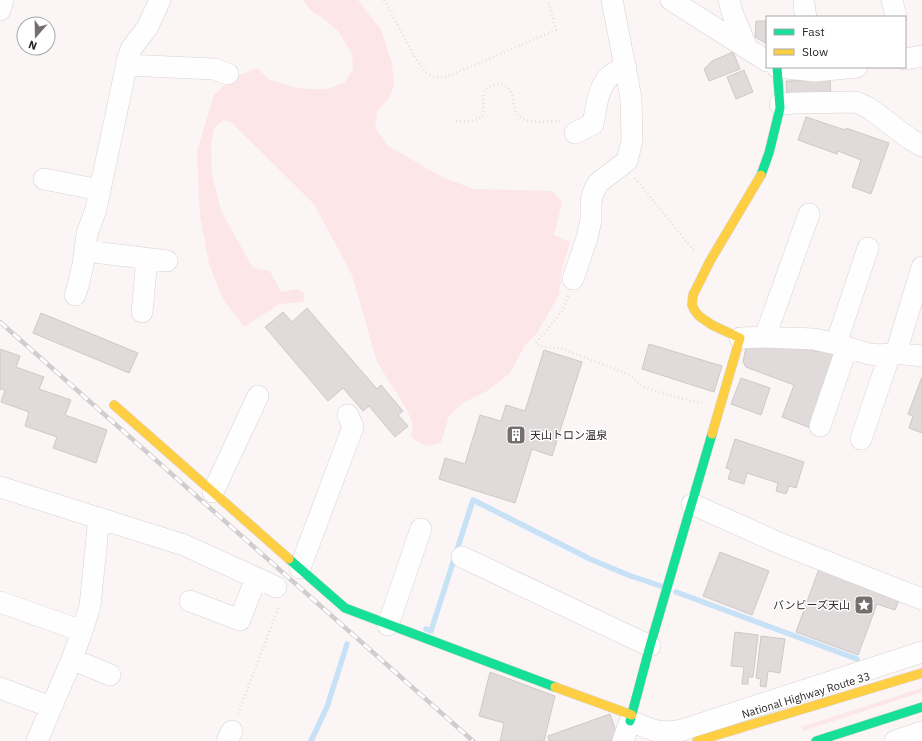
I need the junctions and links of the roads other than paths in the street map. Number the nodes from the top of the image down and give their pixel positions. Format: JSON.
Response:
{"nodes":[{"id":1,"x":3,"y":0,"type":"edge"},
{"id":2,"x":160,"y":0,"type":"edge"},
{"id":3,"x":612,"y":0,"type":"edge"},
{"id":4,"x":671,"y":0,"type":"edge"},
{"id":5,"x":729,"y":0,"type":"edge"},
{"id":6,"x":892,"y":0,"type":"edge"},
{"id":7,"x":0,"y":10,"type":"edge"},
{"id":8,"x":896,"y":16,"type":"edge"},
{"id":9,"x":747,"y":48,"type":"junction"},
{"id":10,"x":766,"y":60,"type":"edge"},
{"id":11,"x":126,"y":65,"type":"junction"},
{"id":12,"x":626,"y":68,"type":"junction"},
{"id":13,"x":777,"y":68,"type":"edge"},
{"id":14,"x":796,"y":68,"type":"edge"},
{"id":15,"x":836,"y":68,"type":"edge"},
{"id":16,"x":815,"y":69,"type":"edge"},
{"id":17,"x":228,"y":74,"type":"dead end"},
{"id":18,"x":780,"y":104,"type":"junction"},
{"id":19,"x":575,"y":133,"type":"dead end"},
{"id":20,"x":922,"y":146,"type":"edge"},
{"id":21,"x":44,"y":179,"type":"dead end"},
{"id":22,"x":100,"y":190,"type":"junction"},
{"id":23,"x":809,"y":214,"type":"dead end"},
{"id":24,"x":868,"y":248,"type":"dead end"},
{"id":25,"x":86,"y":251,"type":"junction"},
{"id":26,"x":922,"y":267,"type":"edge"},
{"id":27,"x":573,"y":279,"type":"road end"},
{"id":28,"x":75,"y":295,"type":"dead end"},
{"id":29,"x":141,"y":311,"type":"dead end"},
{"id":30,"x":765,"y":337,"type":"junction"},
{"id":31,"x":740,"y":338,"type":"junction"},
{"id":32,"x":842,"y":346,"type":"junction"},
{"id":33,"x":893,"y":353,"type":"junction"},
{"id":34,"x":922,"y":356,"type":"edge"},
{"id":35,"x":258,"y":396,"type":"dead end"},
{"id":36,"x":114,"y":405,"type":"dead end"},
{"id":37,"x":348,"y":415,"type":"dead end"},
{"id":38,"x":820,"y":426,"type":"dead end"},
{"id":39,"x":861,"y":439,"type":"dead end"},
{"id":40,"x":0,"y":487,"type":"edge"},
{"id":41,"x":213,"y":492,"type":"junction"},
{"id":42,"x":692,"y":504,"type":"junction"},
{"id":43,"x":99,"y":518,"type":"junction"},
{"id":44,"x":414,"y":534,"type":"dead end"},
{"id":45,"x":462,"y":558,"type":"dead end"},
{"id":46,"x":300,"y":568,"type":"junction"},
{"id":47,"x":256,"y":578,"type":"junction"},
{"id":48,"x":276,"y":587,"type":"road end"},
{"id":49,"x":922,"y":599,"type":"edge"},
{"id":50,"x":190,"y":601,"type":"dead end"},
{"id":51,"x":0,"y":602,"type":"edge"},
{"id":52,"x":388,"y":625,"type":"junction"},
{"id":53,"x":82,"y":631,"type":"junction"},
{"id":54,"x":650,"y":646,"type":"junction"},
{"id":55,"x":922,"y":652,"type":"edge"},
{"id":56,"x":72,"y":659,"type":"junction"},
{"id":57,"x":922,"y":673,"type":"edge"},
{"id":58,"x":110,"y":675,"type":"dead end"},
{"id":59,"x":0,"y":679,"type":"edge"},
{"id":60,"x":51,"y":707,"type":"junction"},
{"id":61,"x":922,"y":707,"type":"edge"},
{"id":62,"x":631,"y":718,"type":"junction"},
{"id":63,"x":922,"y":732,"type":"edge"},
{"id":64,"x":37,"y":741,"type":"edge"},
{"id":65,"x":623,"y":741,"type":"edge"},
{"id":66,"x":697,"y":741,"type":"edge"},
{"id":67,"x":816,"y":741,"type":"edge"},
{"id":68,"x":895,"y":741,"type":"edge"}],
"edges":[{"from":1,"to":7,"type":"street"},
{"from":2,"to":11,"type":"street"},
{"from":3,"to":12,"type":"street"},
{"from":4,"to":9,"type":"street"},
{"from":5,"to":9,"type":"street"},
{"from":6,"to":8,"type":"street"},
{"from":9,"to":10,"type":"street"},
{"from":11,"to":17,"type":"street"},
{"from":11,"to":22,"type":"street"},
{"from":12,"to":19,"type":"street"},
{"from":12,"to":27,"type":"street"},
{"from":13,"to":18,"type":"main road"},
{"from":14,"to":16,"type":"street"},
{"from":15,"to":16,"type":"street"},
{"from":18,"to":20,"type":"street"},
{"from":18,"to":31,"type":"main road"},
{"from":21,"to":22,"type":"street"},
{"from":22,"to":25,"type":"street"},
{"from":23,"to":30,"type":"street"},
{"from":24,"to":32,"type":"street"},
{"from":25,"to":28,"type":"street"},
{"from":25,"to":29,"type":"street"},
{"from":26,"to":33,"type":"street"},
{"from":30,"to":31,"type":"street"},
{"from":30,"to":32,"type":"street"},
{"from":31,"to":42,"type":"main road"},
{"from":32,"to":33,"type":"street"},
{"from":32,"to":38,"type":"street"},
{"from":33,"to":34,"type":"street"},
{"from":33,"to":39,"type":"street"},
{"from":35,"to":41,"type":"street"},
{"from":36,"to":41,"type":"main road"},
{"from":37,"to":46,"type":"street"},
{"from":40,"to":43,"type":"street"},
{"from":41,"to":46,"type":"main road"},
{"from":42,"to":49,"type":"street"},
{"from":42,"to":54,"type":"main road"},
{"from":43,"to":47,"type":"street"},
{"from":43,"to":53,"type":"street"},
{"from":44,"to":52,"type":"street"},
{"from":45,"to":54,"type":"street"},
{"from":46,"to":52,"type":"main road"},
{"from":47,"to":48,"type":"street"},
{"from":47,"to":50,"type":"street"},
{"from":51,"to":53,"type":"street"},
{"from":52,"to":62,"type":"main road"},
{"from":53,"to":56,"type":"street"},
{"from":54,"to":62,"type":"main road"},
{"from":55,"to":62,"type":"street"},
{"from":56,"to":58,"type":"street"},
{"from":56,"to":60,"type":"street"},
{"from":57,"to":66,"type":"main road","name":"National Highway Route 33"},
{"from":59,"to":60,"type":"street"},
{"from":60,"to":64,"type":"street"},
{"from":61,"to":67,"type":"main road"},
{"from":62,"to":65,"type":"street"},
{"from":63,"to":68,"type":"street"}]}
